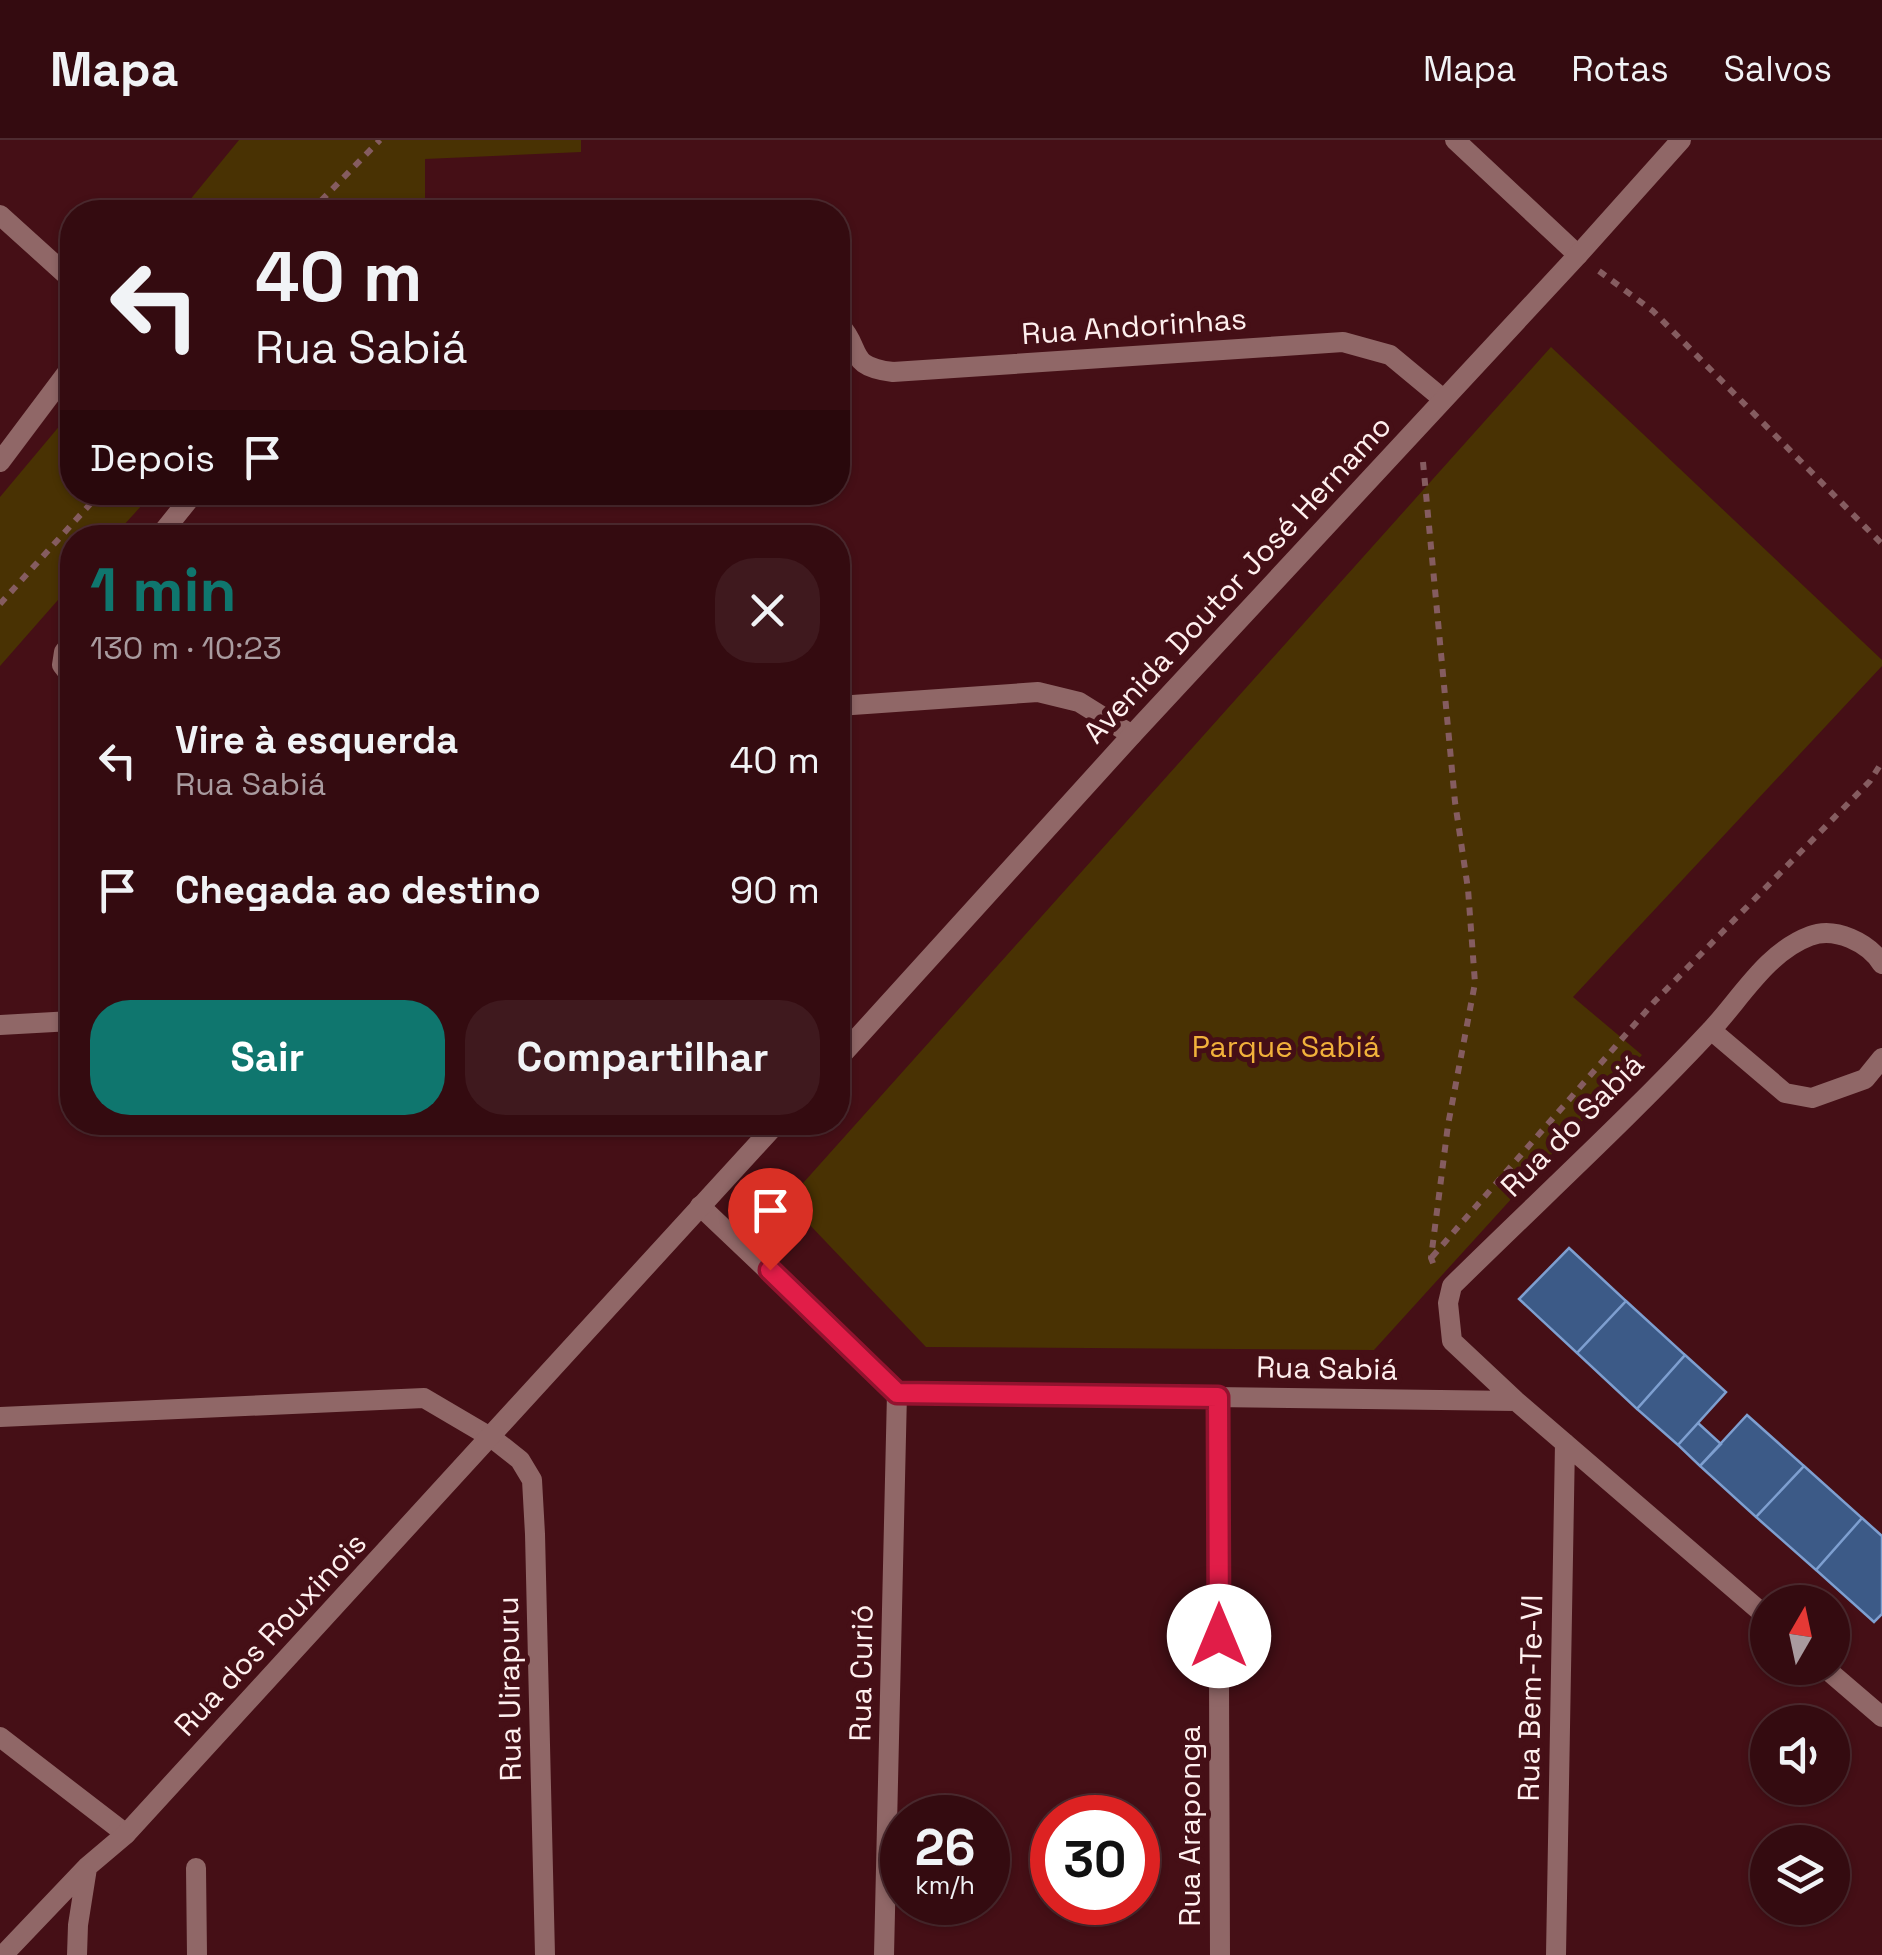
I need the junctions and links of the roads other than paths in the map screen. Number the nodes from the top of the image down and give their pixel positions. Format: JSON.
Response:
{"nodes":[{"id":1,"x":1455,"y":140,"type":"edge"},
{"id":2,"x":1680,"y":140,"type":"edge"},
{"id":3,"x":0,"y":215,"type":"edge"},
{"id":4,"x":1578,"y":255,"type":"junction"},
{"id":5,"x":60,"y":269,"type":"edge"},
{"id":6,"x":850,"y":345,"type":"edge"},
{"id":7,"x":60,"y":382,"type":"edge"},
{"id":8,"x":1443,"y":399,"type":"junction"},
{"id":9,"x":0,"y":462,"type":"edge"},
{"id":10,"x":185,"y":505,"type":"edge"},
{"id":11,"x":168,"y":525,"type":"edge"},
{"id":12,"x":850,"y":705,"type":"edge"},
{"id":13,"x":1132,"y":735,"type":"junction"},
{"id":14,"x":1882,"y":964,"type":"edge"},
{"id":15,"x":60,"y":1022,"type":"edge"},
{"id":16,"x":0,"y":1025,"type":"edge"},
{"id":17,"x":1712,"y":1030,"type":"junction"},
{"id":18,"x":850,"y":1046,"type":"edge"},
{"id":19,"x":1882,"y":1058,"type":"edge"},
{"id":20,"x":766,"y":1135,"type":"edge"},
{"id":21,"x":700,"y":1206,"type":"junction"},
{"id":22,"x":897,"y":1393,"type":"junction"},
{"id":23,"x":1218,"y":1397,"type":"junction"},
{"id":24,"x":1516,"y":1401,"type":"junction"},
{"id":25,"x":0,"y":1417,"type":"edge"},
{"id":26,"x":492,"y":1438,"type":"junction"},
{"id":27,"x":1564,"y":1443,"type":"junction"},
{"id":28,"x":1750,"y":1603,"type":"edge"},
{"id":29,"x":1845,"y":1685,"type":"edge"},
{"id":30,"x":1882,"y":1716,"type":"edge"},
{"id":31,"x":0,"y":1737,"type":"edge"},
{"id":32,"x":126,"y":1834,"type":"junction"},
{"id":33,"x":88,"y":1867,"type":"junction"},
{"id":34,"x":196,"y":1868,"type":"dead end"},
{"id":35,"x":3,"y":1955,"type":"edge"},
{"id":36,"x":77,"y":1955,"type":"edge"},
{"id":37,"x":197,"y":1955,"type":"edge"},
{"id":38,"x":545,"y":1955,"type":"edge"},
{"id":39,"x":884,"y":1955,"type":"edge"},
{"id":40,"x":1220,"y":1955,"type":"edge"},
{"id":41,"x":1556,"y":1955,"type":"edge"}],
"edges":[{"from":1,"to":4,"type":"street"},
{"from":2,"to":4,"type":"street","name":"Avenida Doutor José Hernamo"},
{"from":3,"to":5,"type":"street"},
{"from":4,"to":8,"type":"street","name":"Avenida Doutor José Hernamo"},
{"from":6,"to":8,"type":"street","name":"Rua Andorinhas"},
{"from":7,"to":9,"type":"street"},
{"from":8,"to":13,"type":"street","name":"Avenida Doutor José Hernamo"},
{"from":10,"to":11,"type":"street"},
{"from":12,"to":13,"type":"street"},
{"from":13,"to":18,"type":"street","name":"Avenida Doutor José Hernamo"},
{"from":14,"to":17,"type":"street","name":"Rua do Sabiá"},
{"from":15,"to":16,"type":"street"},
{"from":17,"to":19,"type":"street"},
{"from":17,"to":24,"type":"street","name":"Rua do Sabiá"},
{"from":20,"to":21,"type":"street"},
{"from":21,"to":22,"type":"street"},
{"from":21,"to":26,"type":"street"},
{"from":22,"to":23,"type":"street","name":"Rua Sabiá"},
{"from":22,"to":39,"type":"street","name":"Rua Curió"},
{"from":23,"to":24,"type":"street","name":"Rua Sabiá"},
{"from":23,"to":40,"type":"street","name":"Rua Araponga"},
{"from":24,"to":27,"type":"street"},
{"from":25,"to":26,"type":"street","name":"Rua Uirapuru"},
{"from":26,"to":32,"type":"street","name":"Rua dos Rouxinois"},
{"from":26,"to":38,"type":"street","name":"Rua Uirapuru"},
{"from":27,"to":28,"type":"street"},
{"from":27,"to":41,"type":"street","name":"Rua Bem-Te-VI"},
{"from":29,"to":30,"type":"street"},
{"from":31,"to":32,"type":"street"},
{"from":32,"to":33,"type":"street","name":"Rua dos Rouxinois"},
{"from":33,"to":35,"type":"street","name":"Rua dos Rouxinois"},
{"from":33,"to":36,"type":"street"},
{"from":34,"to":37,"type":"street"}]}
